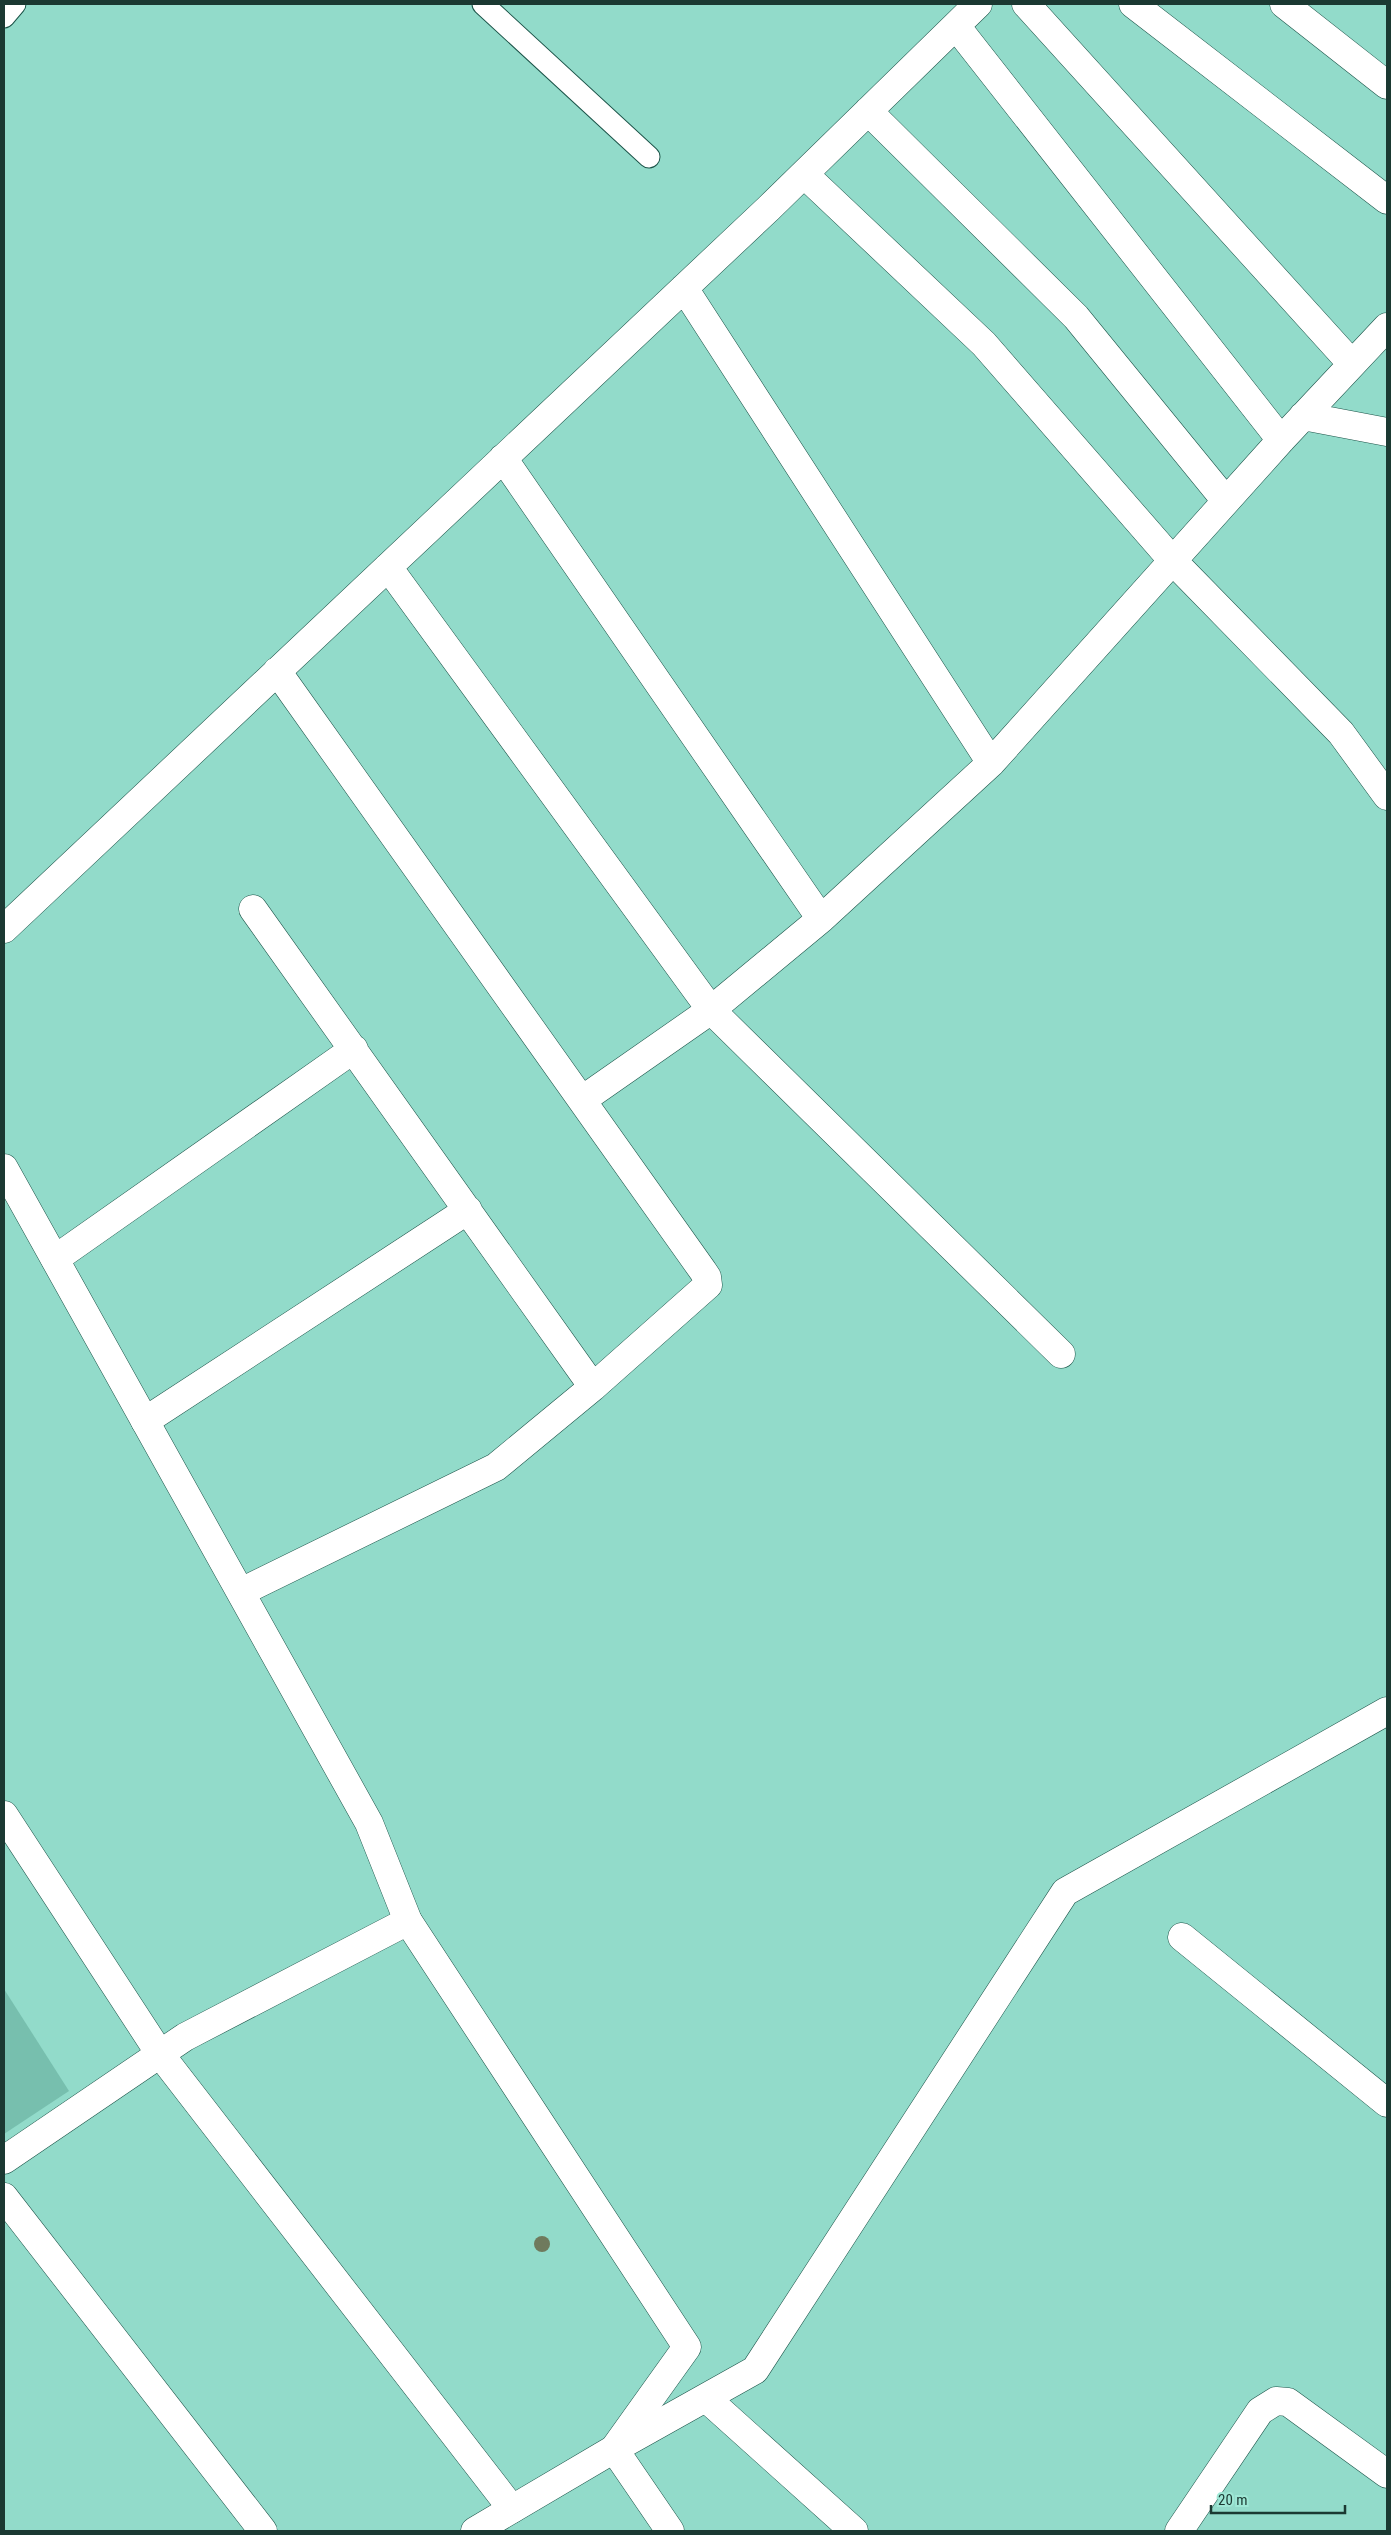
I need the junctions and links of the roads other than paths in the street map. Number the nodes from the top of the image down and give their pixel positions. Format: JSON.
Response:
{"nodes":[{"id":1,"x":15,"y":4,"type":"edge"},
{"id":2,"x":482,"y":4,"type":"edge"},
{"id":3,"x":978,"y":4,"type":"edge"},
{"id":4,"x":1026,"y":4,"type":"edge"},
{"id":5,"x":1132,"y":4,"type":"edge"},
{"id":6,"x":1284,"y":4,"type":"edge"},
{"id":7,"x":4,"y":17,"type":"edge"},
{"id":8,"x":956,"y":26,"type":"junction"},
{"id":9,"x":1387,"y":85,"type":"edge"},
{"id":10,"x":868,"y":111,"type":"junction"},
{"id":11,"x":649,"y":157,"type":"dead end"},
{"id":12,"x":804,"y":174,"type":"junction"},
{"id":13,"x":1387,"y":200,"type":"edge"},
{"id":14,"x":684,"y":288,"type":"junction"},
{"id":15,"x":1387,"y":327,"type":"edge"},
{"id":16,"x":1352,"y":364,"type":"junction"},
{"id":17,"x":1303,"y":416,"type":"junction"},
{"id":18,"x":1387,"y":432,"type":"edge"},
{"id":19,"x":1281,"y":440,"type":"junction"},
{"id":20,"x":504,"y":458,"type":"junction"},
{"id":21,"x":1226,"y":501,"type":"junction"},
{"id":22,"x":1173,"y":560,"type":"junction"},
{"id":23,"x":388,"y":567,"type":"junction"},
{"id":24,"x":278,"y":671,"type":"junction"},
{"id":25,"x":991,"y":763,"type":"junction"},
{"id":26,"x":1387,"y":796,"type":"edge"},
{"id":27,"x":254,"y":908,"type":"dead end"},
{"id":28,"x":821,"y":920,"type":"junction"},
{"id":29,"x":4,"y":929,"type":"edge"},
{"id":30,"x":711,"y":1010,"type":"junction"},
{"id":31,"x":354,"y":1049,"type":"junction"},
{"id":32,"x":582,"y":1100,"type":"junction"},
{"id":33,"x":4,"y":1168,"type":"edge"},
{"id":34,"x":468,"y":1210,"type":"junction"},
{"id":35,"x":54,"y":1259,"type":"junction"},
{"id":36,"x":1061,"y":1354,"type":"dead end"},
{"id":37,"x":593,"y":1386,"type":"junction"},
{"id":38,"x":145,"y":1421,"type":"junction"},
{"id":39,"x":240,"y":1592,"type":"junction"},
{"id":40,"x":1387,"y":1711,"type":"edge"},
{"id":41,"x":4,"y":1815,"type":"edge"},
{"id":42,"x":408,"y":1922,"type":"junction"},
{"id":43,"x":1182,"y":1937,"type":"dead end"},
{"id":44,"x":160,"y":2054,"type":"junction"},
{"id":45,"x":1387,"y":2103,"type":"edge"},
{"id":46,"x":4,"y":2160,"type":"edge"},
{"id":47,"x":4,"y":2197,"type":"edge"},
{"id":48,"x":706,"y":2398,"type":"junction"},
{"id":49,"x":614,"y":2449,"type":"junction"},
{"id":50,"x":1387,"y":2474,"type":"edge"},
{"id":51,"x":512,"y":2509,"type":"junction"},
{"id":52,"x":263,"y":2531,"type":"edge"},
{"id":53,"x":475,"y":2531,"type":"edge"},
{"id":54,"x":670,"y":2531,"type":"edge"},
{"id":55,"x":854,"y":2531,"type":"edge"},
{"id":56,"x":1179,"y":2531,"type":"edge"}],
"edges":[{"from":1,"to":7,"type":"lane"},
{"from":2,"to":11,"type":"lane"},
{"from":3,"to":8,"type":"street"},
{"from":4,"to":16,"type":"street"},
{"from":5,"to":13,"type":"street"},
{"from":6,"to":9,"type":"street"},
{"from":8,"to":10,"type":"street"},
{"from":8,"to":19,"type":"street"},
{"from":10,"to":12,"type":"street"},
{"from":10,"to":21,"type":"street"},
{"from":12,"to":14,"type":"street"},
{"from":12,"to":22,"type":"street"},
{"from":14,"to":20,"type":"street"},
{"from":14,"to":25,"type":"street"},
{"from":15,"to":16,"type":"street"},
{"from":16,"to":17,"type":"street"},
{"from":17,"to":18,"type":"street"},
{"from":17,"to":19,"type":"street"},
{"from":19,"to":21,"type":"street"},
{"from":20,"to":23,"type":"street"},
{"from":20,"to":28,"type":"street"},
{"from":21,"to":22,"type":"street"},
{"from":22,"to":25,"type":"street"},
{"from":22,"to":26,"type":"street"},
{"from":23,"to":24,"type":"street"},
{"from":23,"to":30,"type":"street"},
{"from":24,"to":29,"type":"street"},
{"from":24,"to":32,"type":"street"},
{"from":25,"to":28,"type":"street"},
{"from":27,"to":31,"type":"street"},
{"from":28,"to":30,"type":"street"},
{"from":30,"to":32,"type":"street"},
{"from":30,"to":36,"type":"street"},
{"from":31,"to":34,"type":"street"},
{"from":31,"to":35,"type":"street"},
{"from":32,"to":37,"type":"street"},
{"from":33,"to":35,"type":"street"},
{"from":34,"to":37,"type":"street"},
{"from":34,"to":38,"type":"street"},
{"from":35,"to":38,"type":"street"},
{"from":37,"to":39,"type":"street"},
{"from":38,"to":39,"type":"street"},
{"from":39,"to":42,"type":"street"},
{"from":40,"to":48,"type":"street"},
{"from":41,"to":44,"type":"street"},
{"from":42,"to":44,"type":"street"},
{"from":42,"to":49,"type":"street"},
{"from":43,"to":45,"type":"street"},
{"from":44,"to":46,"type":"street"},
{"from":44,"to":51,"type":"street"},
{"from":47,"to":52,"type":"street"},
{"from":48,"to":49,"type":"street"},
{"from":48,"to":55,"type":"street"},
{"from":49,"to":51,"type":"street"},
{"from":49,"to":54,"type":"street"},
{"from":50,"to":56,"type":"street"},
{"from":51,"to":53,"type":"street"}]}
